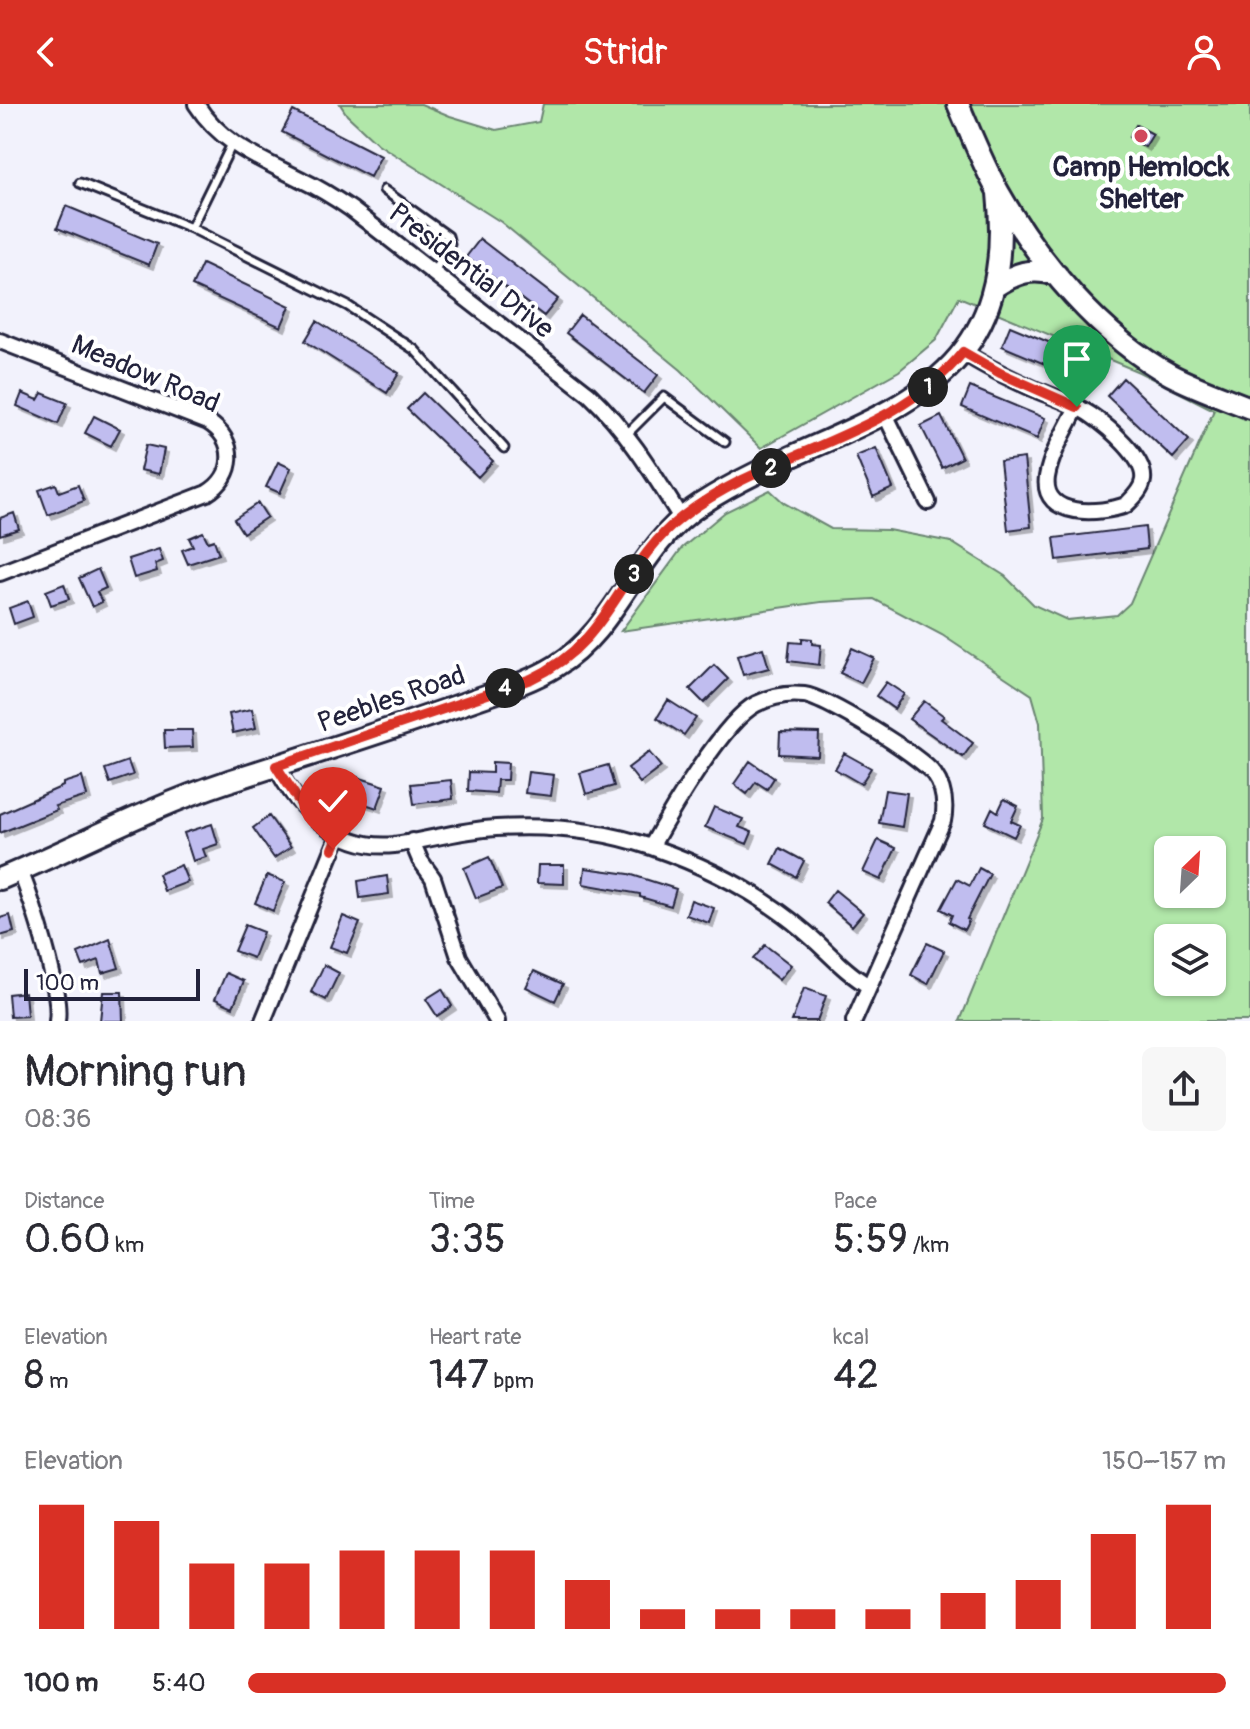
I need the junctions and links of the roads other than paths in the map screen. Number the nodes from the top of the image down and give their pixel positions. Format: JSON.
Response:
{"nodes":[{"id":1,"x":196,"y":104,"type":"edge"},
{"id":2,"x":958,"y":104,"type":"edge"},
{"id":3,"x":232,"y":144,"type":"junction"},
{"id":4,"x":80,"y":183,"type":"dead end"},
{"id":5,"x":384,"y":190,"type":"dead end"},
{"id":6,"x":998,"y":193,"type":"junction"},
{"id":7,"x":191,"y":228,"type":"junction"},
{"id":8,"x":433,"y":273,"type":"junction"},
{"id":9,"x":1057,"y":275,"type":"junction"},
{"id":10,"x":994,"y":287,"type":"junction"},
{"id":11,"x":0,"y":341,"type":"edge"},
{"id":12,"x":963,"y":352,"type":"junction"},
{"id":13,"x":1077,"y":407,"type":"junction"},
{"id":14,"x":1250,"y":408,"type":"edge"},
{"id":15,"x":885,"y":414,"type":"junction"},
{"id":16,"x":627,"y":434,"type":"junction"},
{"id":17,"x":725,"y":442,"type":"dead end"},
{"id":18,"x":504,"y":448,"type":"dead end"},
{"id":19,"x":928,"y":502,"type":"dead end"},
{"id":20,"x":681,"y":518,"type":"junction"},
{"id":21,"x":0,"y":573,"type":"edge"},
{"id":22,"x":276,"y":766,"type":"junction"},
{"id":23,"x":339,"y":835,"type":"junction"},
{"id":24,"x":412,"y":841,"type":"junction"},
{"id":25,"x":651,"y":847,"type":"junction"},
{"id":26,"x":20,"y":870,"type":"junction"},
{"id":27,"x":0,"y":879,"type":"edge"},
{"id":28,"x":869,"y":986,"type":"junction"},
{"id":29,"x":57,"y":1021,"type":"edge"},
{"id":30,"x":263,"y":1021,"type":"edge"},
{"id":31,"x":497,"y":1021,"type":"edge"},
{"id":32,"x":854,"y":1021,"type":"edge"}],
"edges":[{"from":1,"to":3,"type":"street","name":"Presidential Drive"},
{"from":2,"to":6,"type":"street"},
{"from":3,"to":7,"type":"lane"},
{"from":3,"to":8,"type":"street","name":"Presidential Drive"},
{"from":4,"to":7,"type":"lane"},
{"from":5,"to":8,"type":"lane"},
{"from":6,"to":9,"type":"street"},
{"from":6,"to":10,"type":"street","name":"Peebles Road"},
{"from":7,"to":18,"type":"lane"},
{"from":8,"to":16,"type":"street","name":"Presidential Drive"},
{"from":9,"to":10,"type":"street"},
{"from":9,"to":14,"type":"street"},
{"from":10,"to":12,"type":"street","name":"Peebles Road"},
{"from":11,"to":21,"type":"street","name":"Meadow Road"},
{"from":12,"to":13,"type":"street"},
{"from":12,"to":15,"type":"street","name":"Peebles Road"},
{"from":13,"to":13,"type":"street"},
{"from":15,"to":19,"type":"street"},
{"from":15,"to":20,"type":"street","name":"Peebles Road"},
{"from":16,"to":17,"type":"lane"},
{"from":16,"to":20,"type":"street","name":"Presidential Drive"},
{"from":20,"to":22,"type":"street","name":"Peebles Road"},
{"from":22,"to":23,"type":"street"},
{"from":22,"to":26,"type":"street","name":"Peebles Road"},
{"from":23,"to":24,"type":"street"},
{"from":23,"to":30,"type":"street"},
{"from":24,"to":25,"type":"street"},
{"from":24,"to":31,"type":"street"},
{"from":25,"to":28,"type":"street"},
{"from":25,"to":28,"type":"street"},
{"from":26,"to":27,"type":"street","name":"Peebles Road"},
{"from":26,"to":29,"type":"street"},
{"from":28,"to":32,"type":"street"}]}
